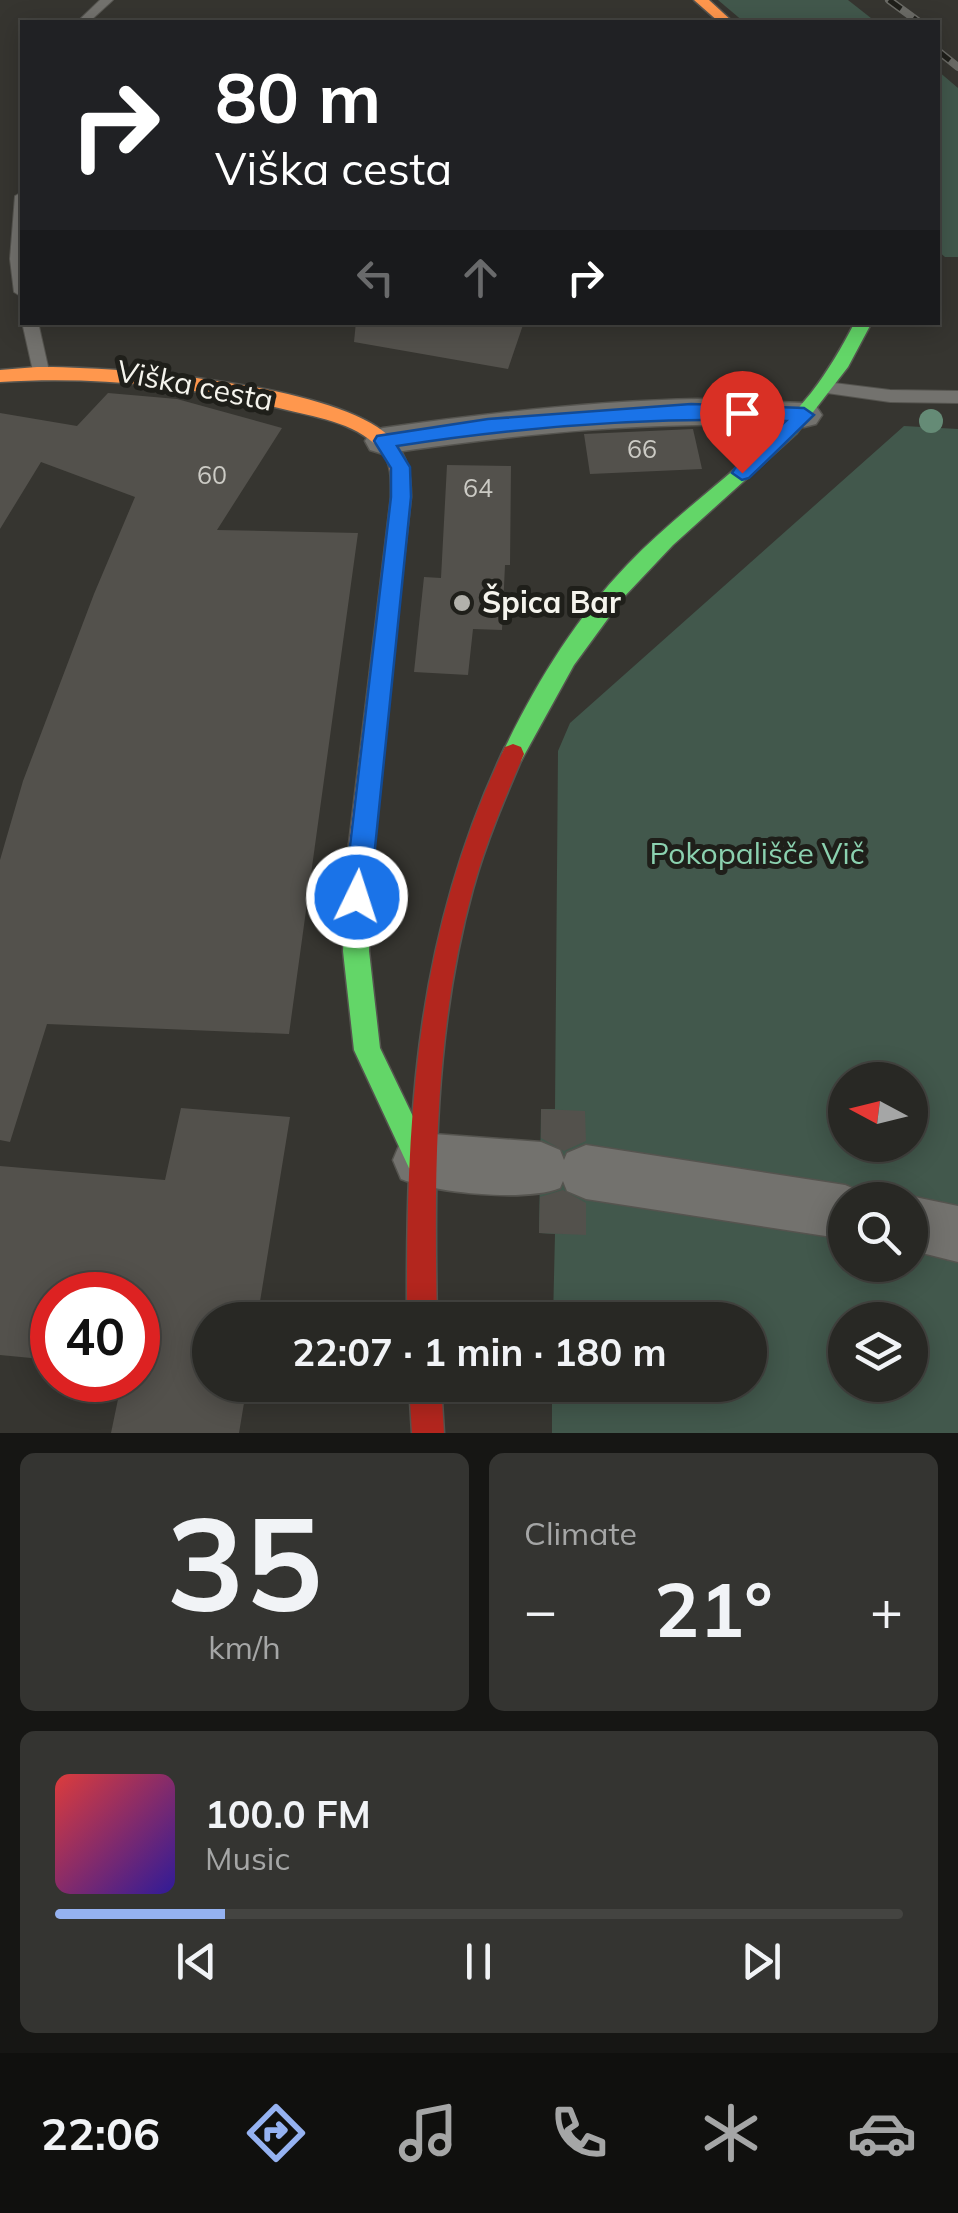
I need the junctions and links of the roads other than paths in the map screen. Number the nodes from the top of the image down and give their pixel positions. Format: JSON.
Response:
{"nodes":[{"id":1,"x":107,"y":0,"type":"edge"},
{"id":2,"x":701,"y":0,"type":"edge"},
{"id":3,"x":84,"y":20,"type":"edge"},
{"id":4,"x":724,"y":20,"type":"edge"},
{"id":5,"x":20,"y":221,"type":"edge"},
{"id":6,"x":20,"y":279,"type":"edge"},
{"id":7,"x":31,"y":325,"type":"edge"},
{"id":8,"x":863,"y":325,"type":"edge"},
{"id":9,"x":42,"y":371,"type":"junction"},
{"id":10,"x":0,"y":376,"type":"edge"},
{"id":11,"x":958,"y":397,"type":"edge"},
{"id":12,"x":815,"y":402,"type":"junction"},
{"id":13,"x":384,"y":441,"type":"junction"},
{"id":14,"x":420,"y":1160,"type":"junction"},
{"id":15,"x":828,"y":1210,"type":"edge"},
{"id":16,"x":928,"y":1227,"type":"edge"},
{"id":17,"x":958,"y":1234,"type":"edge"},
{"id":18,"x":422,"y":1302,"type":"edge"},
{"id":19,"x":427,"y":1402,"type":"edge"},
{"id":20,"x":428,"y":1433,"type":"edge"}],
"edges":[{"from":1,"to":3,"type":"lane"},
{"from":2,"to":4,"type":"street"},
{"from":5,"to":6,"type":"lane"},
{"from":7,"to":9,"type":"lane"},
{"from":8,"to":12,"type":"street"},
{"from":9,"to":10,"type":"street","name":"Viška cesta"},
{"from":9,"to":13,"type":"street","name":"Viška cesta"},
{"from":11,"to":12,"type":"lane"},
{"from":12,"to":13,"type":"street"},
{"from":12,"to":14,"type":"street"},
{"from":13,"to":14,"type":"street"},
{"from":14,"to":15,"type":"street"},
{"from":14,"to":18,"type":"street"},
{"from":16,"to":17,"type":"street"},
{"from":19,"to":20,"type":"street"}]}
